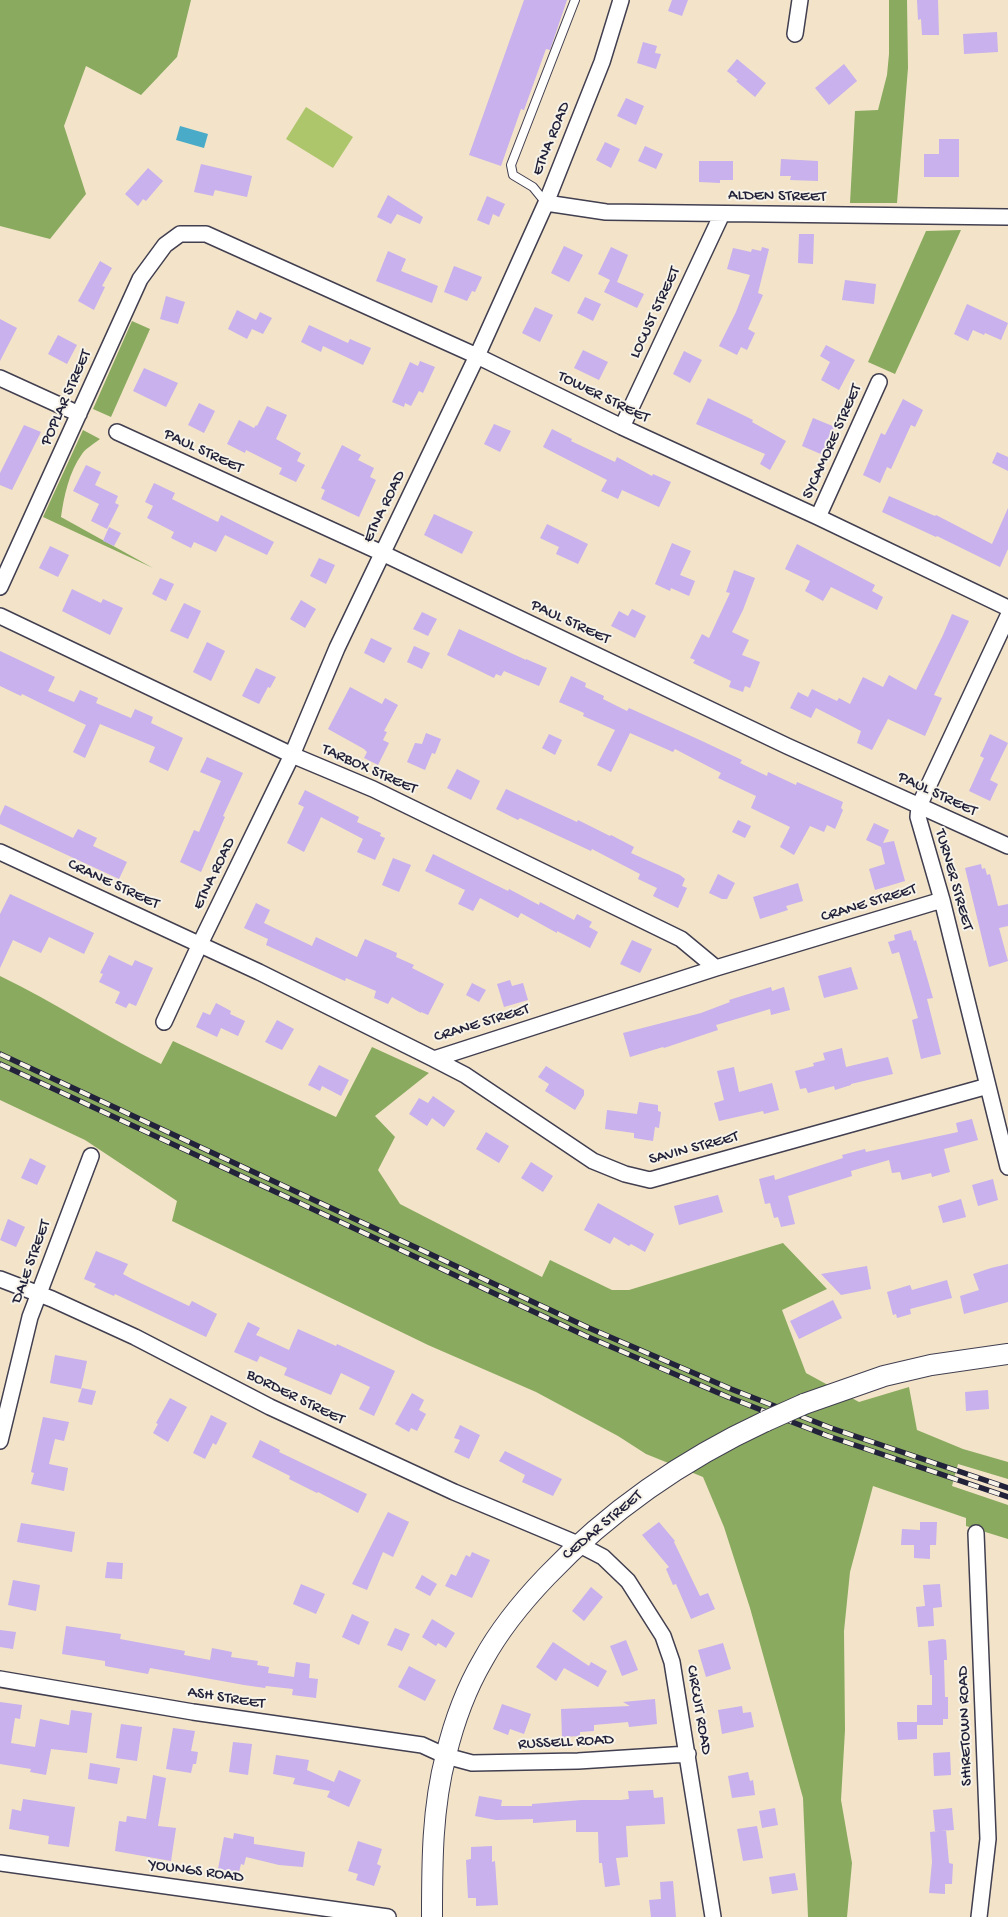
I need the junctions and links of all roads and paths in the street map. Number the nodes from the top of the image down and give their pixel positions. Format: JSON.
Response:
{"nodes":[{"id":1,"x":575,"y":0,"type":"edge"},
{"id":2,"x":621,"y":0,"type":"edge"},
{"id":3,"x":800,"y":0,"type":"edge"},
{"id":4,"x":795,"y":34,"type":"dead end"},
{"id":5,"x":546,"y":203,"type":"junction"},
{"id":6,"x":722,"y":214,"type":"junction"},
{"id":7,"x":1008,"y":217,"type":"edge"},
{"id":8,"x":180,"y":234,"type":"joint"},
{"id":9,"x":477,"y":356,"type":"junction"},
{"id":10,"x":0,"y":378,"type":"edge"},
{"id":11,"x":879,"y":382,"type":"dead end"},
{"id":12,"x":79,"y":414,"type":"junction"},
{"id":13,"x":622,"y":427,"type":"junction"},
{"id":14,"x":117,"y":432,"type":"dead end"},
{"id":15,"x":818,"y":517,"type":"junction"},
{"id":16,"x":382,"y":554,"type":"junction"},
{"id":17,"x":0,"y":587,"type":"edge"},
{"id":18,"x":1008,"y":608,"type":"edge"},
{"id":19,"x":0,"y":616,"type":"edge"},
{"id":20,"x":1008,"y":616,"type":"edge"},
{"id":21,"x":292,"y":754,"type":"junction"},
{"id":22,"x":919,"y":806,"type":"junction"},
{"id":23,"x":1008,"y":846,"type":"edge"},
{"id":24,"x":0,"y":852,"type":"edge"},
{"id":25,"x":942,"y":900,"type":"junction"},
{"id":26,"x":200,"y":944,"type":"junction"},
{"id":27,"x":716,"y":968,"type":"junction"},
{"id":28,"x":164,"y":1022,"type":"dead end"},
{"id":29,"x":434,"y":1059,"type":"junction"},
{"id":30,"x":988,"y":1086,"type":"junction"},
{"id":31,"x":91,"y":1156,"type":"dead end"},
{"id":32,"x":1008,"y":1167,"type":"edge"},
{"id":33,"x":0,"y":1279,"type":"edge"},
{"id":34,"x":38,"y":1294,"type":"junction"},
{"id":35,"x":1008,"y":1354,"type":"edge"},
{"id":36,"x":0,"y":1441,"type":"edge"},
{"id":37,"x":976,"y":1533,"type":"dead end"},
{"id":38,"x":578,"y":1544,"type":"junction"},
{"id":39,"x":0,"y":1679,"type":"edge"},
{"id":40,"x":688,"y":1754,"type":"junction"},
{"id":41,"x":446,"y":1756,"type":"junction"},
{"id":42,"x":0,"y":1863,"type":"edge"},
{"id":43,"x":388,"y":1917,"type":"edge"},
{"id":44,"x":432,"y":1917,"type":"edge"},
{"id":45,"x":713,"y":1917,"type":"edge"},
{"id":46,"x":979,"y":1917,"type":"edge"}],
"edges":[{"from":1,"to":5,"type":"lane"},
{"from":2,"to":5,"type":"street","name":"ETNA ROAD"},
{"from":3,"to":4,"type":"street"},
{"from":5,"to":6,"type":"street","name":"ALDEN STREET"},
{"from":5,"to":9,"type":"street","name":"ETNA ROAD"},
{"from":6,"to":7,"type":"street","name":"ALDEN STREET"},
{"from":6,"to":13,"type":"street","name":"LOCUST STREET"},
{"from":8,"to":9,"type":"street","name":"TOWER STREET"},
{"from":8,"to":12,"type":"street","name":"POPLAR STREET"},
{"from":9,"to":13,"type":"street","name":"TOWER STREET"},
{"from":9,"to":16,"type":"street","name":"ETNA ROAD"},
{"from":10,"to":12,"type":"street"},
{"from":11,"to":15,"type":"street","name":"SYCAMORE STREET"},
{"from":12,"to":17,"type":"street","name":"POPLAR STREET"},
{"from":13,"to":15,"type":"street","name":"TOWER STREET"},
{"from":14,"to":16,"type":"street","name":"PAUL STREET"},
{"from":15,"to":18,"type":"street","name":"TOWER STREET"},
{"from":16,"to":21,"type":"street","name":"ETNA ROAD"},
{"from":16,"to":22,"type":"street","name":"PAUL STREET"},
{"from":19,"to":21,"type":"street","name":"TARBOX STREET"},
{"from":20,"to":22,"type":"street","name":"TURNER STREET"},
{"from":21,"to":26,"type":"street","name":"ETNA ROAD"},
{"from":21,"to":27,"type":"street","name":"TARBOX STREET"},
{"from":22,"to":23,"type":"street","name":"PAUL STREET"},
{"from":22,"to":25,"type":"street","name":"TURNER STREET"},
{"from":24,"to":26,"type":"street","name":"CRANE STREET"},
{"from":25,"to":27,"type":"street","name":"CRANE STREET"},
{"from":25,"to":30,"type":"street","name":"TURNER STREET"},
{"from":26,"to":28,"type":"street","name":"ETNA ROAD"},
{"from":26,"to":29,"type":"street","name":"CRANE STREET"},
{"from":27,"to":29,"type":"street","name":"CRANE STREET"},
{"from":29,"to":30,"type":"street","name":"SAVIN STREET"},
{"from":30,"to":32,"type":"street","name":"TURNER STREET"},
{"from":31,"to":34,"type":"street","name":"DALE STREET"},
{"from":33,"to":34,"type":"street","name":"BORDER STREET"},
{"from":34,"to":36,"type":"street","name":"DALE STREET"},
{"from":34,"to":38,"type":"street","name":"BORDER STREET"},
{"from":35,"to":38,"type":"street","name":"CEDAR STREET","bridge":true},
{"from":37,"to":46,"type":"street","name":"SHIRETOWN ROAD"},
{"from":38,"to":40,"type":"street","name":"CIRCUIT ROAD"},
{"from":38,"to":41,"type":"street","name":"CEDAR STREET"},
{"from":39,"to":41,"type":"street","name":"ASH STREET"},
{"from":40,"to":41,"type":"street","name":"RUSSELL ROAD"},
{"from":40,"to":45,"type":"street","name":"CIRCUIT ROAD"},
{"from":41,"to":44,"type":"street","name":"CEDAR STREET"},
{"from":42,"to":43,"type":"street","name":"YOUNGS ROAD"}]}
